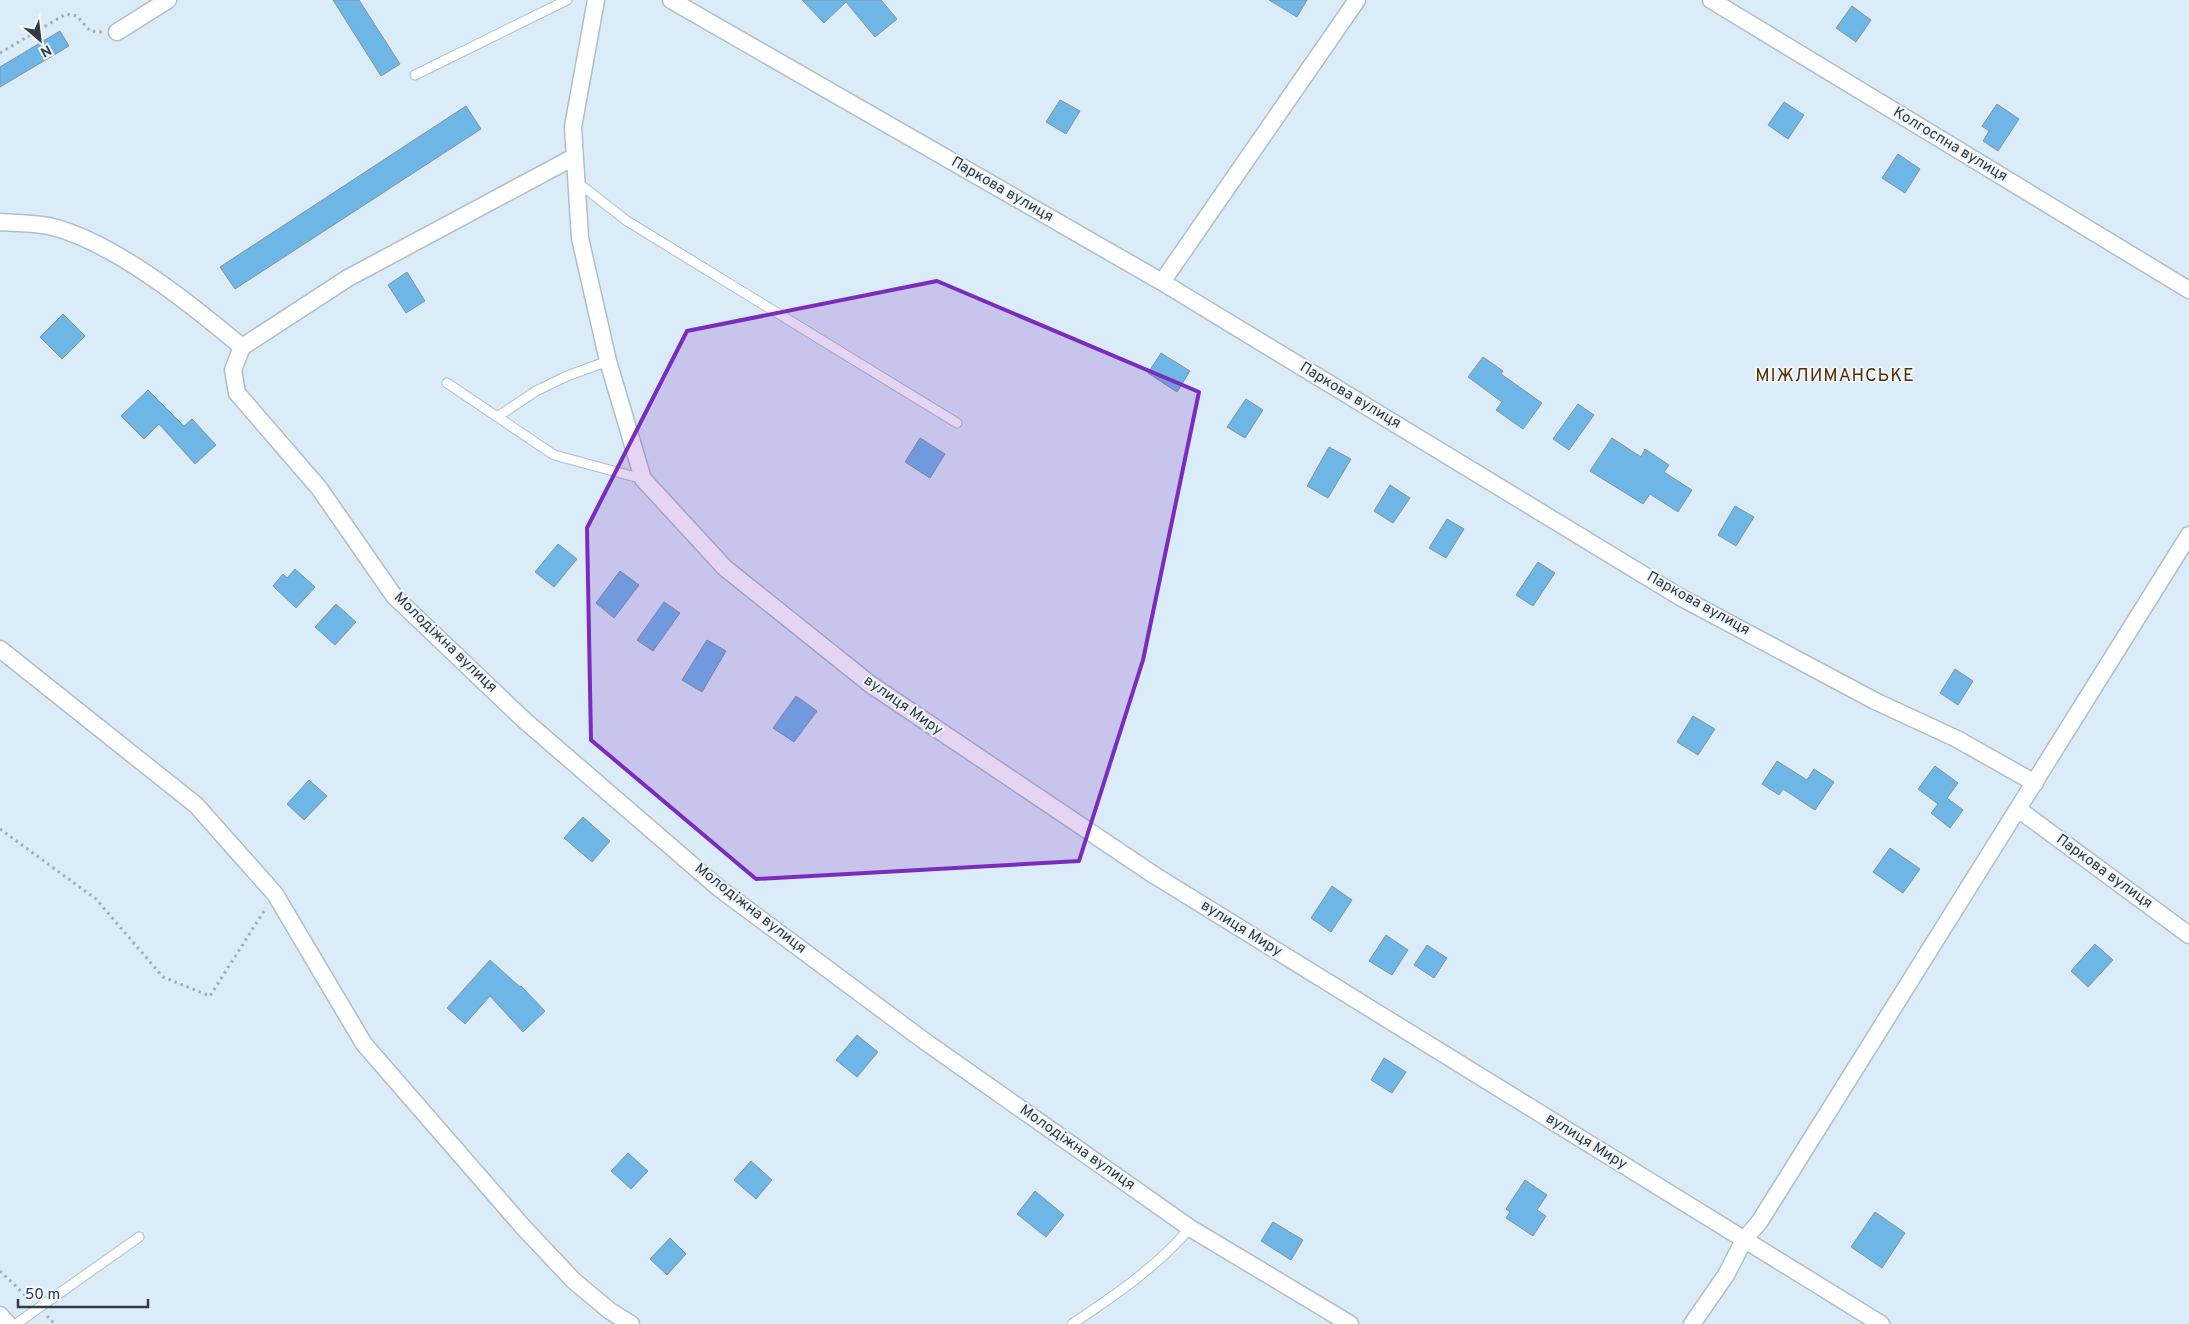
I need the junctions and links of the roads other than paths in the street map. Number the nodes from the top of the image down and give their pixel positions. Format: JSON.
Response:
{"nodes":[{"id":1,"x":168,"y":0,"type":"edge"},
{"id":2,"x":567,"y":0,"type":"edge"},
{"id":3,"x":596,"y":0,"type":"edge"},
{"id":4,"x":670,"y":0,"type":"edge"},
{"id":5,"x":1357,"y":0,"type":"edge"},
{"id":6,"x":1711,"y":0,"type":"edge"},
{"id":7,"x":117,"y":32,"type":"road end"},
{"id":8,"x":415,"y":75,"type":"dead end"},
{"id":9,"x":574,"y":157,"type":"junction"},
{"id":10,"x":576,"y":182,"type":"junction"},
{"id":11,"x":0,"y":222,"type":"edge"},
{"id":12,"x":1162,"y":282,"type":"junction"},
{"id":13,"x":2189,"y":290,"type":"edge"},
{"id":14,"x":242,"y":348,"type":"junction"},
{"id":15,"x":608,"y":360,"type":"junction"},
{"id":16,"x":447,"y":383,"type":"dead end"},
{"id":17,"x":497,"y":417,"type":"junction"},
{"id":18,"x":957,"y":422,"type":"dead end"},
{"id":19,"x":642,"y":479,"type":"junction"},
{"id":20,"x":2189,"y":535,"type":"edge"},
{"id":21,"x":0,"y":649,"type":"edge"},
{"id":22,"x":2035,"y":782,"type":"junction"},
{"id":23,"x":2018,"y":809,"type":"junction"},
{"id":24,"x":2189,"y":935,"type":"edge"},
{"id":25,"x":1190,"y":1228,"type":"junction"},
{"id":26,"x":139,"y":1237,"type":"dead end"},
{"id":27,"x":1744,"y":1240,"type":"junction"},
{"id":28,"x":0,"y":1316,"type":"edge"},
{"id":29,"x":8,"y":1324,"type":"edge"},
{"id":30,"x":16,"y":1324,"type":"edge"},
{"id":31,"x":631,"y":1324,"type":"edge"},
{"id":32,"x":1072,"y":1324,"type":"edge"},
{"id":33,"x":1350,"y":1324,"type":"edge"},
{"id":34,"x":1692,"y":1324,"type":"edge"},
{"id":35,"x":1881,"y":1324,"type":"edge"}],
"edges":[{"from":1,"to":7,"type":"street"},
{"from":2,"to":8,"type":"lane"},
{"from":3,"to":9,"type":"street"},
{"from":4,"to":12,"type":"street","name":"Паркова вулиця"},
{"from":5,"to":12,"type":"street"},
{"from":6,"to":13,"type":"street","name":"Колгоспна вулиця"},
{"from":9,"to":10,"type":"street"},
{"from":9,"to":14,"type":"street"},
{"from":10,"to":15,"type":"street"},
{"from":10,"to":18,"type":"lane"},
{"from":11,"to":14,"type":"street"},
{"from":12,"to":22,"type":"street","name":"Паркова вулиця"},
{"from":14,"to":25,"type":"street","name":"Молодіжна вулиця"},
{"from":15,"to":17,"type":"lane"},
{"from":15,"to":19,"type":"street"},
{"from":16,"to":17,"type":"lane"},
{"from":17,"to":19,"type":"lane"},
{"from":19,"to":27,"type":"street","name":"вулиця Миру"},
{"from":20,"to":22,"type":"street"},
{"from":21,"to":31,"type":"street"},
{"from":22,"to":23,"type":"street"},
{"from":23,"to":24,"type":"street","name":"Паркова вулиця"},
{"from":23,"to":27,"type":"street"},
{"from":25,"to":32,"type":"lane"},
{"from":25,"to":33,"type":"street","name":"Молодіжна вулиця"},
{"from":26,"to":30,"type":"lane"},
{"from":27,"to":34,"type":"street"},
{"from":27,"to":35,"type":"street","name":"вулиця Миру"},
{"from":28,"to":29,"type":"street"}]}
